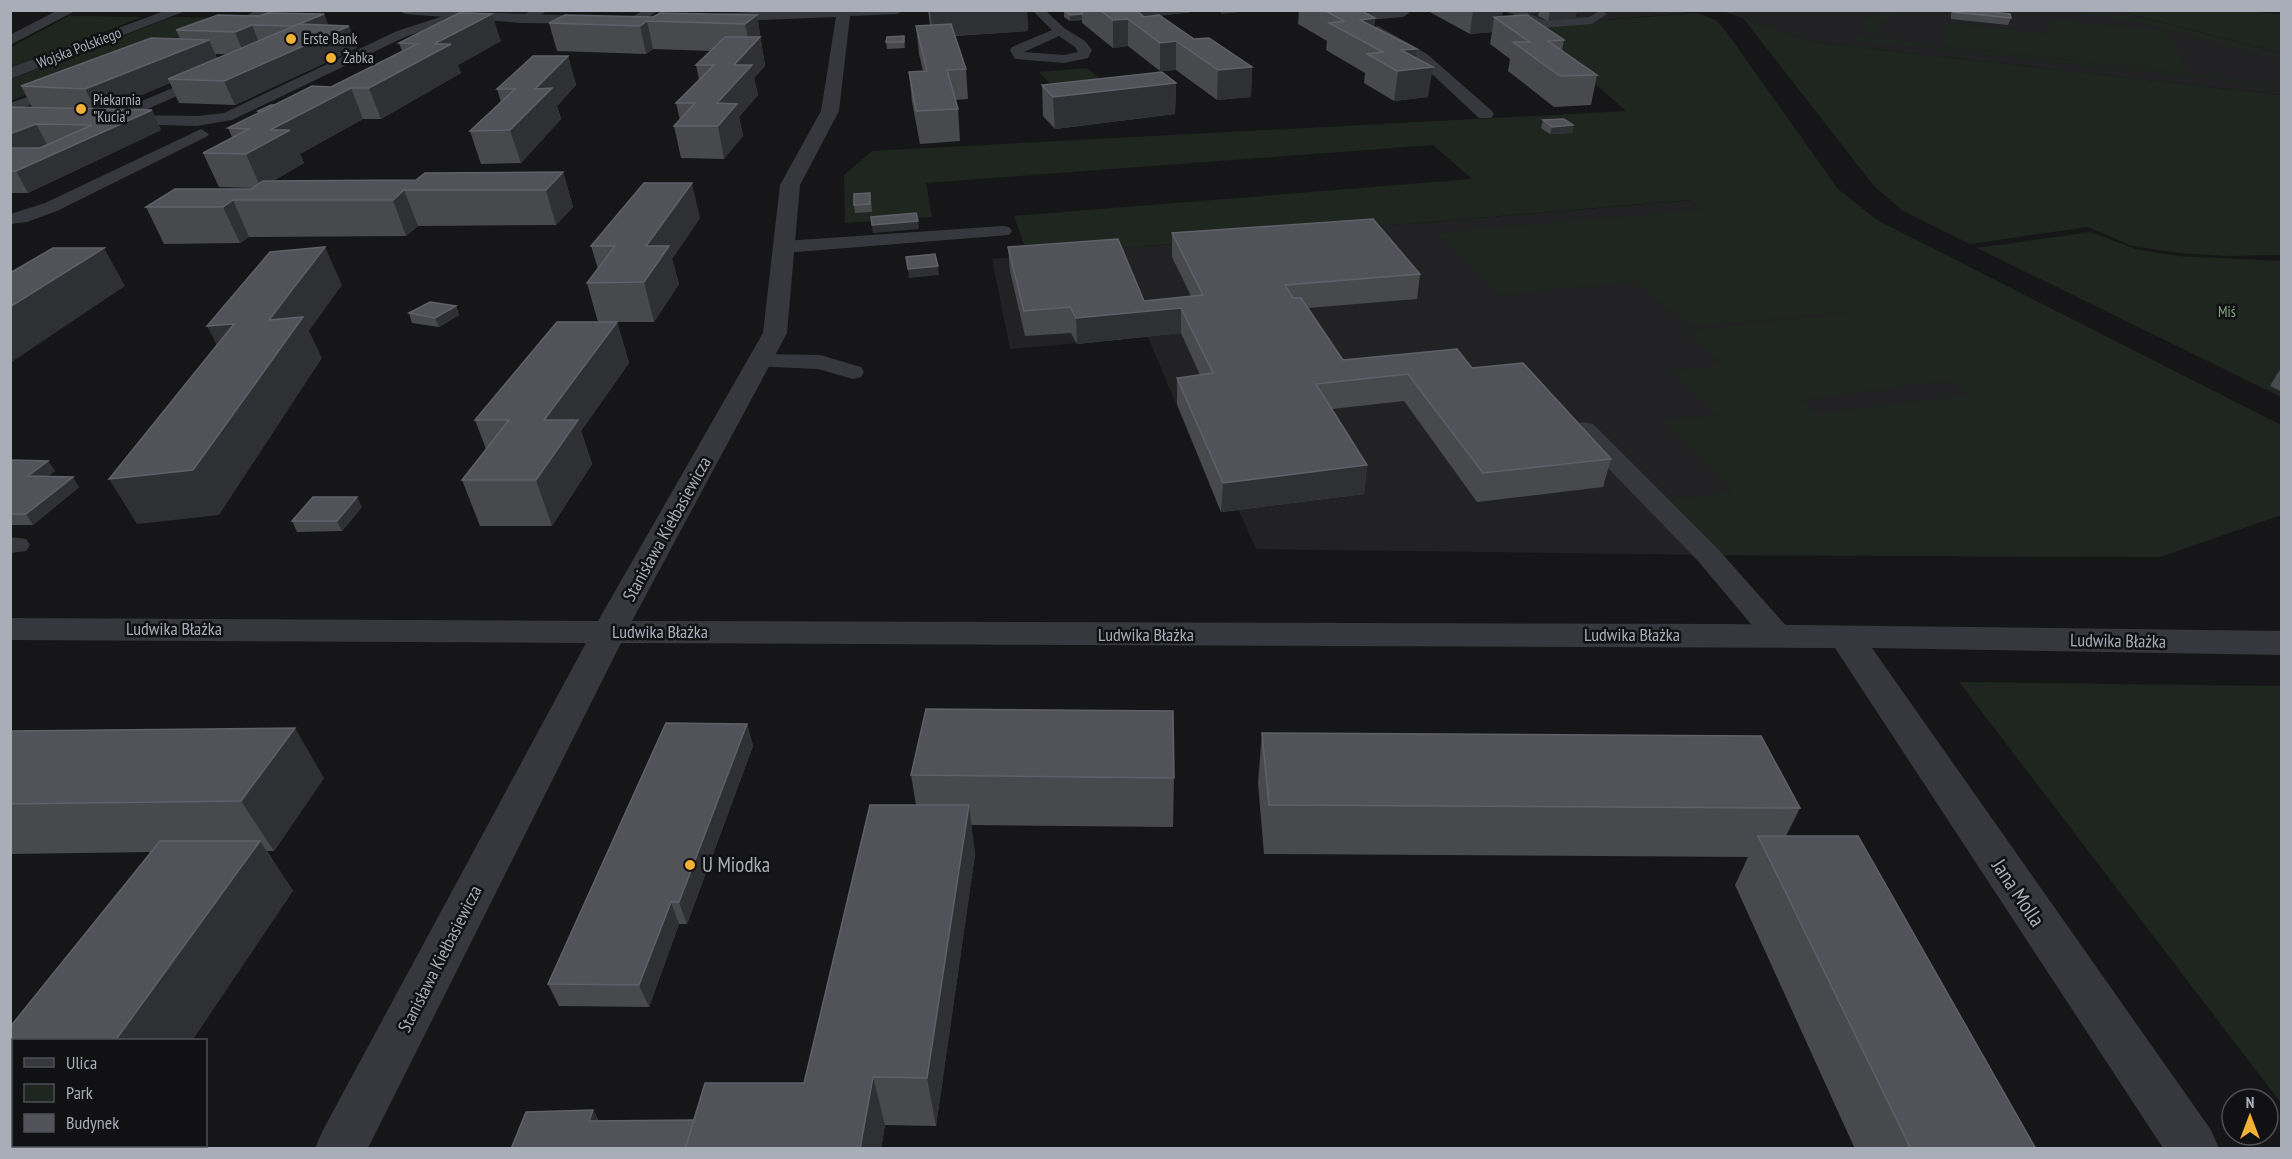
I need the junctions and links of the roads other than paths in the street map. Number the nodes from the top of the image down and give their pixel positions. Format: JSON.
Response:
{"nodes":[{"id":1,"x":70,"y":10,"type":"edge"},
{"id":2,"x":181,"y":10,"type":"edge"},
{"id":3,"x":269,"y":10,"type":"edge"},
{"id":4,"x":405,"y":10,"type":"edge"},
{"id":5,"x":544,"y":10,"type":"edge"},
{"id":6,"x":897,"y":10,"type":"edge"},
{"id":7,"x":1038,"y":10,"type":"edge"},
{"id":8,"x":1399,"y":10,"type":"edge"},
{"id":9,"x":1511,"y":10,"type":"edge"},
{"id":10,"x":843,"y":12,"type":"edge"},
{"id":11,"x":1595,"y":13,"type":"edge"},
{"id":12,"x":1350,"y":14,"type":"edge"},
{"id":13,"x":1616,"y":14,"type":"dead end"},
{"id":14,"x":459,"y":15,"type":"junction"},
{"id":15,"x":656,"y":15,"type":"edge"},
{"id":16,"x":695,"y":18,"type":"edge"},
{"id":17,"x":522,"y":19,"type":"junction"},
{"id":18,"x":257,"y":30,"type":"dead end"},
{"id":19,"x":1060,"y":32,"type":"dead end"},
{"id":20,"x":369,"y":33,"type":"dead end"},
{"id":21,"x":401,"y":34,"type":"junction"},
{"id":22,"x":10,"y":40,"type":"edge"},
{"id":23,"x":219,"y":73,"type":"edge"},
{"id":24,"x":10,"y":74,"type":"edge"},
{"id":25,"x":78,"y":83,"type":"edge"},
{"id":26,"x":10,"y":108,"type":"edge"},
{"id":27,"x":1485,"y":114,"type":"dead end"},
{"id":28,"x":10,"y":115,"type":"edge"},
{"id":29,"x":30,"y":116,"type":"edge"},
{"id":30,"x":201,"y":134,"type":"dead end"},
{"id":31,"x":10,"y":207,"type":"edge"},
{"id":32,"x":51,"y":207,"type":"junction"},
{"id":33,"x":10,"y":219,"type":"edge"},
{"id":34,"x":1003,"y":231,"type":"dead end"},
{"id":35,"x":784,"y":247,"type":"junction"},
{"id":36,"x":759,"y":361,"type":"junction"},
{"id":37,"x":853,"y":372,"type":"dead end"},
{"id":38,"x":1584,"y":429,"type":"edge"},
{"id":39,"x":10,"y":629,"type":"edge"},
{"id":40,"x":609,"y":632,"type":"junction"},
{"id":41,"x":1777,"y":635,"type":"junction"},
{"id":42,"x":1845,"y":636,"type":"junction"},
{"id":43,"x":2282,"y":643,"type":"edge"},
{"id":44,"x":341,"y":1149,"type":"edge"},
{"id":45,"x":2193,"y":1149,"type":"edge"}],
"edges":[{"from":1,"to":22,"type":"street","name":"Wojska Polskiego"},
{"from":2,"to":24,"type":"street","name":"Wojska Polskiego"},
{"from":3,"to":18,"type":"lane"},
{"from":4,"to":14,"type":"street"},
{"from":5,"to":17,"type":"lane"},
{"from":6,"to":10,"type":"street"},
{"from":7,"to":19,"type":"lane"},
{"from":8,"to":12,"type":"lane"},
{"from":9,"to":11,"type":"lane"},
{"from":10,"to":16,"type":"street"},
{"from":10,"to":35,"type":"street","name":"Stanisława Kiełbasiewicza"},
{"from":11,"to":13,"type":"lane"},
{"from":12,"to":27,"type":"street"},
{"from":14,"to":17,"type":"street"},
{"from":14,"to":21,"type":"lane"},
{"from":15,"to":17,"type":"street"},
{"from":20,"to":21,"type":"lane"},
{"from":21,"to":23,"type":"lane"},
{"from":25,"to":26,"type":"lane"},
{"from":28,"to":29,"type":"lane"},
{"from":30,"to":32,"type":"lane"},
{"from":31,"to":32,"type":"lane"},
{"from":32,"to":33,"type":"lane"},
{"from":34,"to":35,"type":"lane"},
{"from":35,"to":36,"type":"street","name":"Stanisława Kiełbasiewicza"},
{"from":36,"to":37,"type":"lane"},
{"from":36,"to":40,"type":"street","name":"Stanisława Kiełbasiewicza"},
{"from":38,"to":41,"type":"lane"},
{"from":39,"to":40,"type":"street","name":"Ludwika Błażka"},
{"from":40,"to":41,"type":"street","name":"Ludwika Błażka"},
{"from":40,"to":44,"type":"street","name":"Stanisława Kiełbasiewicza"},
{"from":41,"to":42,"type":"street","name":"Ludwika Błażka"},
{"from":42,"to":43,"type":"street","name":"Ludwika Błażka"},
{"from":42,"to":45,"type":"street","name":"Jana Molla"}]}
